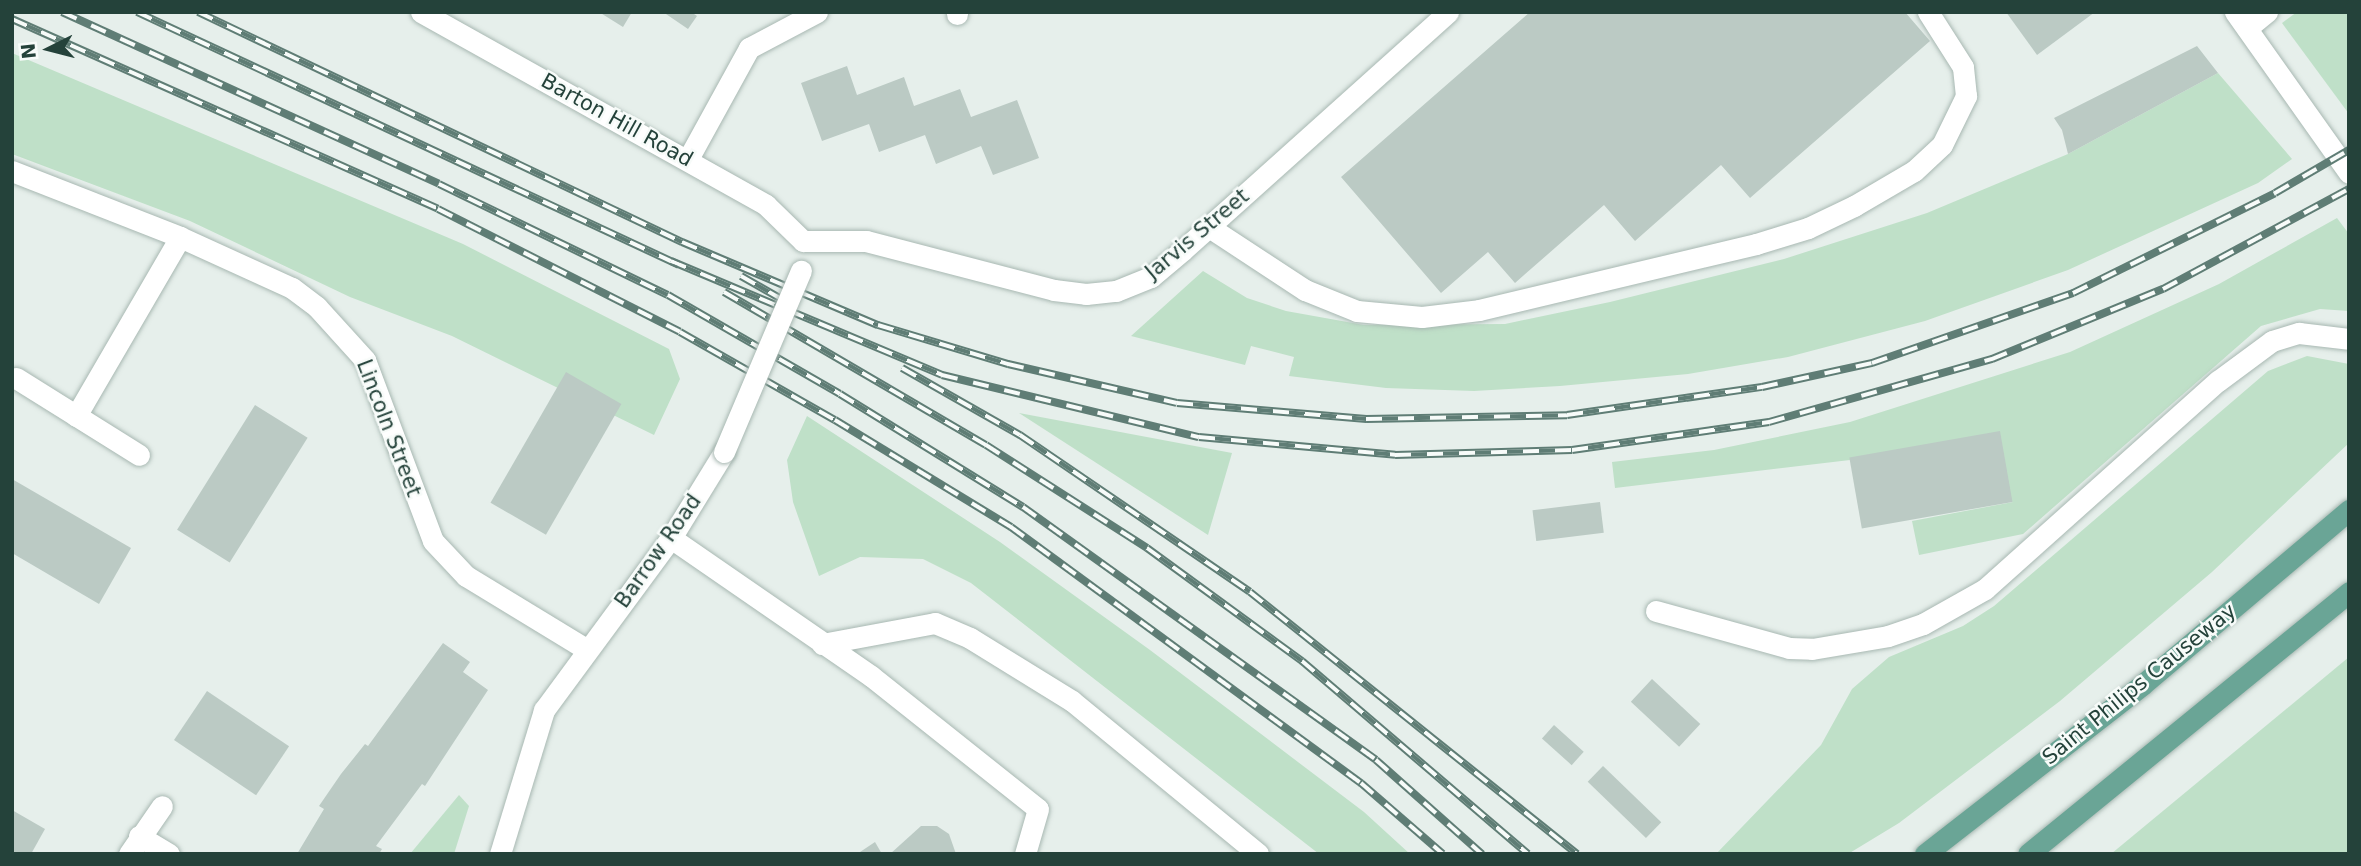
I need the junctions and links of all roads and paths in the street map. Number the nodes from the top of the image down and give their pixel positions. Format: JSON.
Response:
{"nodes":[{"id":1,"x":421,"y":12,"type":"edge"},
{"id":2,"x":817,"y":12,"type":"edge"},
{"id":3,"x":1448,"y":12,"type":"edge"},
{"id":4,"x":1928,"y":12,"type":"edge"},
{"id":5,"x":2267,"y":12,"type":"edge"},
{"id":6,"x":2241,"y":20,"type":"edge"},
{"id":7,"x":688,"y":159,"type":"junction"},
{"id":8,"x":12,"y":172,"type":"edge"},
{"id":9,"x":2349,"y":173,"type":"edge"},
{"id":10,"x":1209,"y":226,"type":"junction"},
{"id":11,"x":180,"y":237,"type":"junction"},
{"id":12,"x":803,"y":242,"type":"junction"},
{"id":13,"x":2349,"y":339,"type":"edge"},
{"id":14,"x":16,"y":377,"type":"dead end"},
{"id":15,"x":76,"y":416,"type":"junction"},
{"id":16,"x":139,"y":454,"type":"dead end"},
{"id":17,"x":2349,"y":510,"type":"edge"},
{"id":18,"x":671,"y":538,"type":"junction"},
{"id":19,"x":2349,"y":592,"type":"edge"},
{"id":20,"x":1656,"y":611,"type":"dead end"},
{"id":21,"x":822,"y":644,"type":"junction"},
{"id":22,"x":586,"y":649,"type":"junction"},
{"id":23,"x":162,"y":806,"type":"dead end"},
{"id":24,"x":134,"y":845,"type":"edge"},
{"id":25,"x":169,"y":854,"type":"edge"},
{"id":26,"x":500,"y":854,"type":"edge"},
{"id":27,"x":1026,"y":854,"type":"edge"},
{"id":28,"x":1258,"y":854,"type":"edge"},
{"id":29,"x":1925,"y":854,"type":"edge"},
{"id":30,"x":2028,"y":854,"type":"edge"}],
"edges":[{"from":1,"to":7,"type":"street","name":"Barton Hill Road"},
{"from":2,"to":7,"type":"street"},
{"from":3,"to":10,"type":"street","name":"Jarvis Street"},
{"from":4,"to":10,"type":"street"},
{"from":5,"to":6,"type":"street"},
{"from":6,"to":9,"type":"street"},
{"from":7,"to":12,"type":"street","name":"Barton Hill Road"},
{"from":8,"to":11,"type":"street","name":"Lincoln Street"},
{"from":10,"to":12,"type":"street","name":"Jarvis Street"},
{"from":11,"to":15,"type":"street"},
{"from":11,"to":22,"type":"street","name":"Lincoln Street"},
{"from":12,"to":18,"type":"street","name":"Barrow Road","bridge":true},
{"from":13,"to":20,"type":"street"},
{"from":14,"to":15,"type":"street"},
{"from":15,"to":16,"type":"street"},
{"from":17,"to":29,"type":"main road","name":"Saint Philips Causeway"},
{"from":18,"to":21,"type":"street"},
{"from":18,"to":22,"type":"street","name":"Barrow Road"},
{"from":19,"to":30,"type":"main road"},
{"from":21,"to":27,"type":"street"},
{"from":21,"to":28,"type":"street"},
{"from":22,"to":26,"type":"street","name":"Barrow Road"},
{"from":23,"to":24,"type":"street"},
{"from":24,"to":25,"type":"street"}]}
